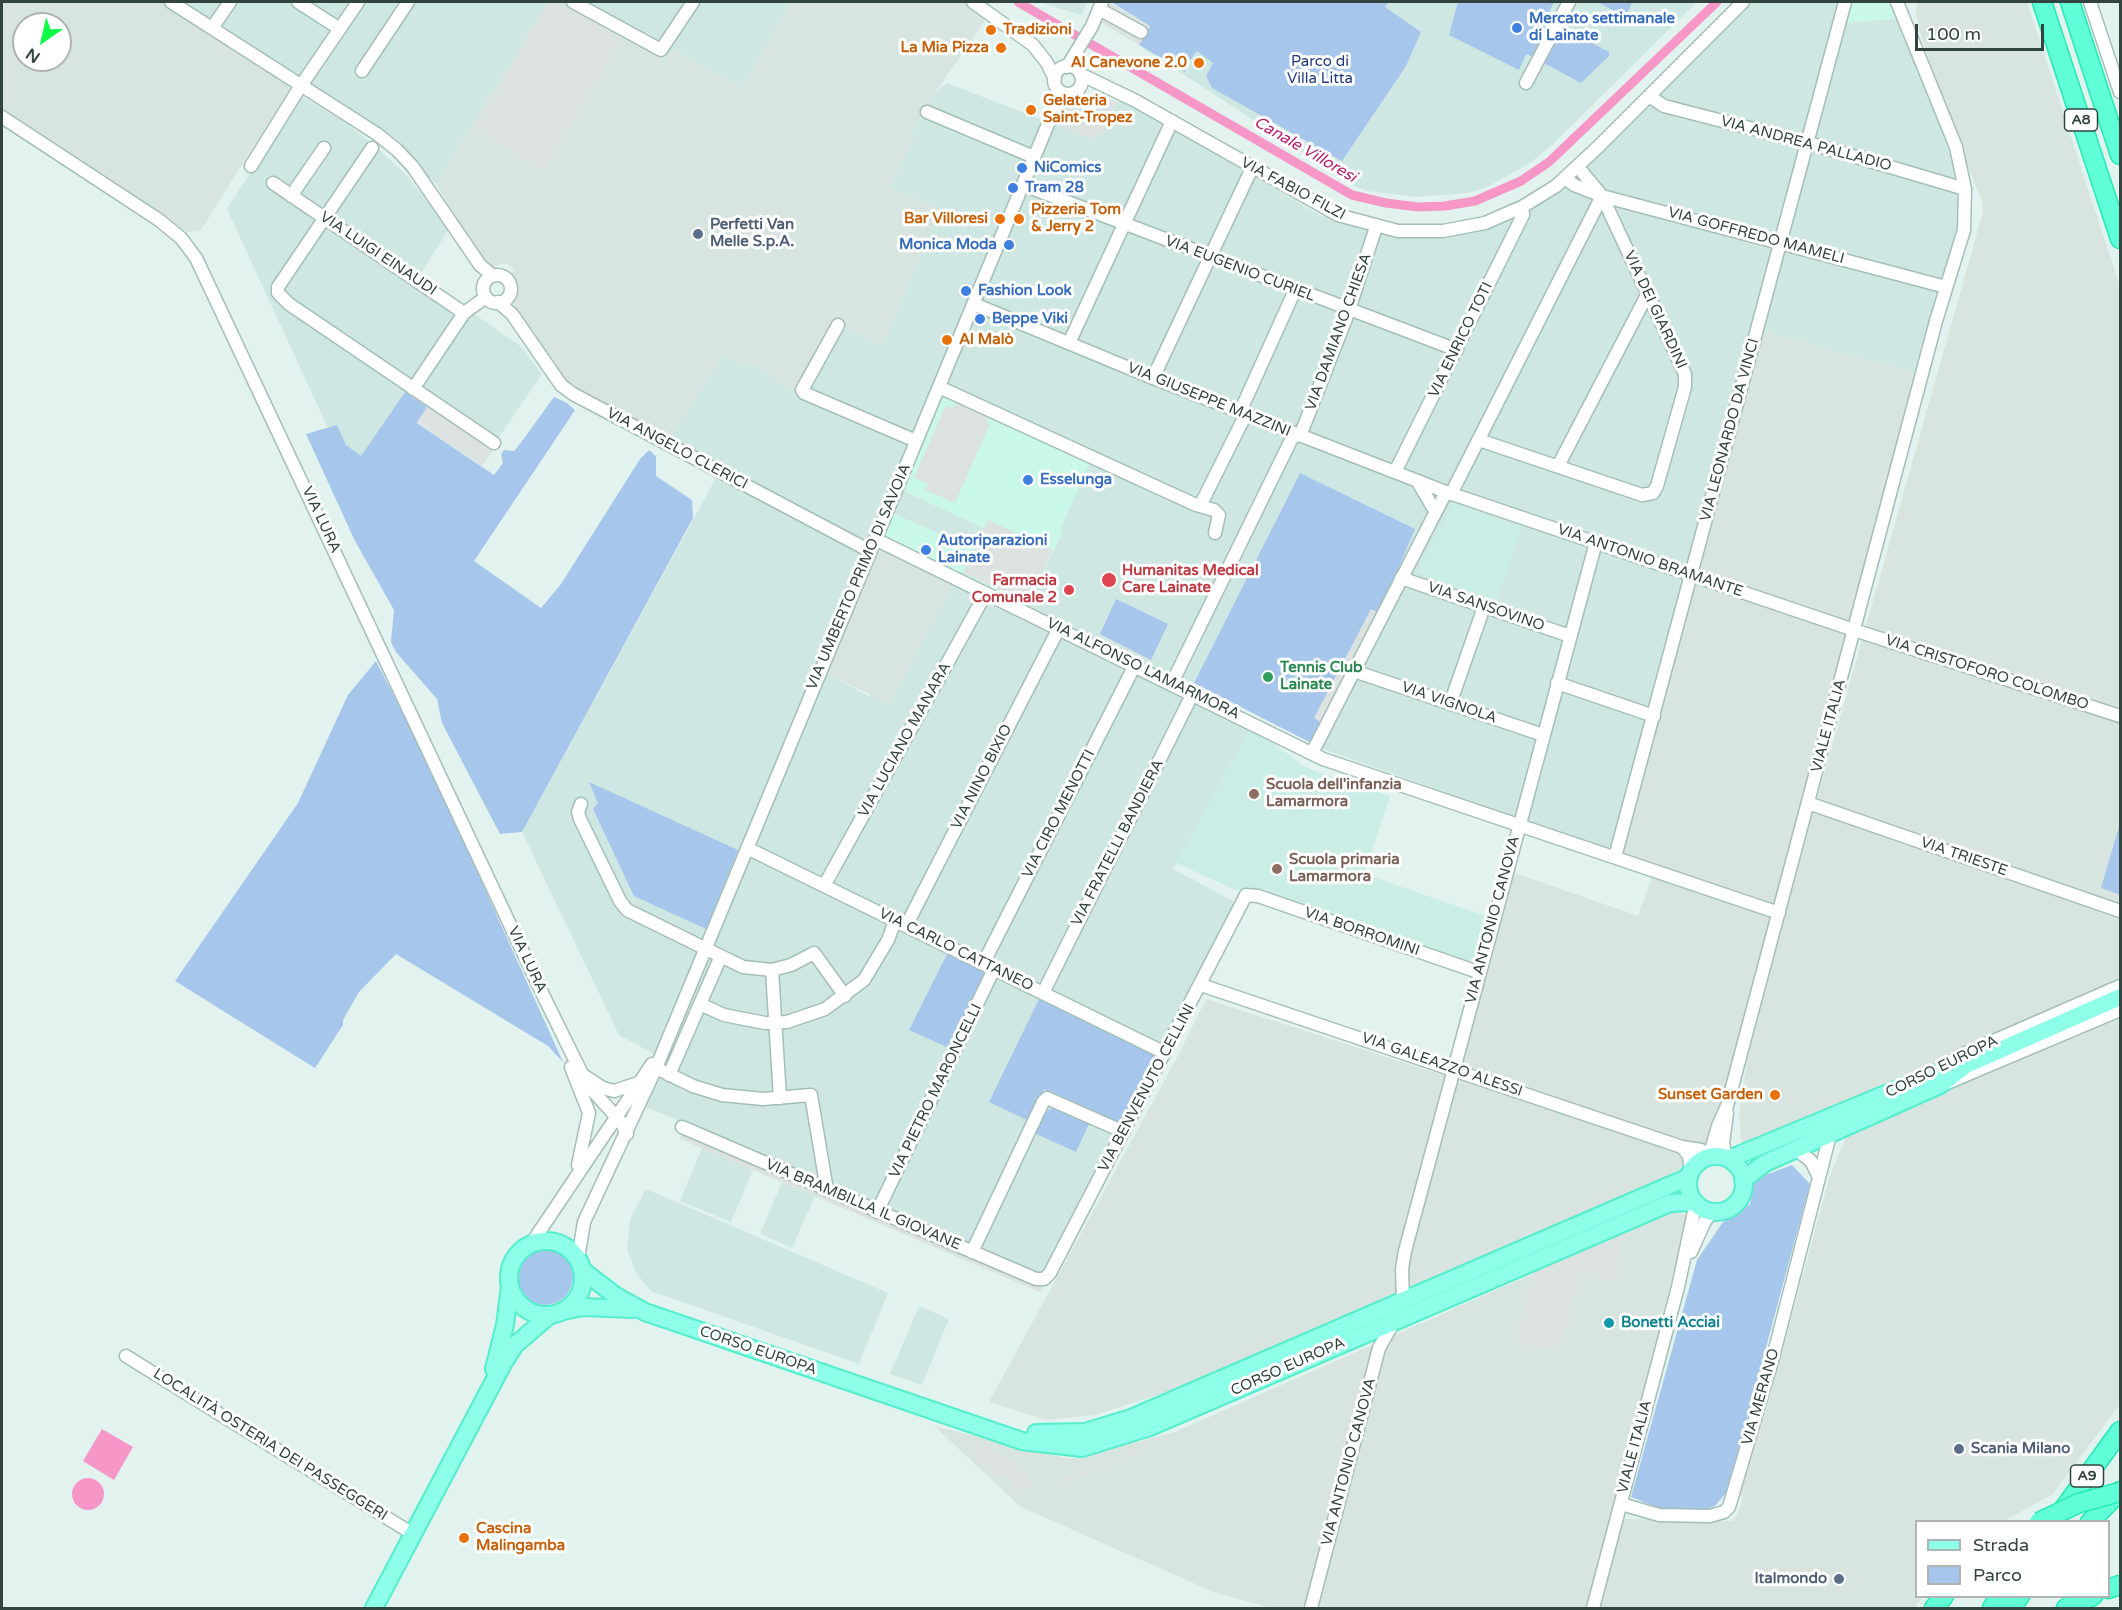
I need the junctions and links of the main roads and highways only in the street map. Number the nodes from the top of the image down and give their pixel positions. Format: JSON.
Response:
{"nodes":[{"id":1,"x":2042,"y":2,"type":"edge"},
{"id":2,"x":2070,"y":2,"type":"edge"},
{"id":3,"x":2121,"y":155,"type":"edge"},
{"id":4,"x":2121,"y":239,"type":"edge"},
{"id":5,"x":2121,"y":997,"type":"edge"},
{"id":6,"x":1937,"y":1079,"type":"junction"},
{"id":7,"x":1718,"y":1158,"type":"junction"},
{"id":8,"x":1690,"y":1174,"type":"junction"},
{"id":9,"x":1743,"y":1180,"type":"junction"},
{"id":10,"x":1695,"y":1202,"type":"junction"},
{"id":11,"x":580,"y":1264,"type":"junction"},
{"id":12,"x":510,"y":1286,"type":"junction"},
{"id":13,"x":645,"y":1312,"type":"junction"},
{"id":14,"x":556,"y":1313,"type":"junction"},
{"id":15,"x":872,"y":1389,"type":"junction"},
{"id":16,"x":488,"y":1392,"type":"junction"},
{"id":17,"x":2121,"y":1431,"type":"edge"},
{"id":18,"x":2121,"y":1491,"type":"edge"},
{"id":19,"x":2041,"y":1520,"type":"edge"},
{"id":20,"x":2055,"y":1520,"type":"edge"},
{"id":21,"x":2091,"y":1520,"type":"edge"},
{"id":22,"x":2088,"y":1598,"type":"edge"},
{"id":23,"x":374,"y":1608,"type":"edge"},
{"id":24,"x":2066,"y":1608,"type":"edge"}],
"edges":[{"from":1,"to":4,"type":"highway","number":"A8"},
{"from":2,"to":3,"type":"highway","number":"A8"},
{"from":5,"to":6,"type":"main road"},
{"from":6,"to":7,"type":"main road","name":"CORSO EUROPA"},
{"from":6,"to":9,"type":"main road","name":"CORSO EUROPA"},
{"from":7,"to":8,"type":"main road"},
{"from":7,"to":9,"type":"main road"},
{"from":8,"to":10,"type":"main road"},
{"from":8,"to":15,"type":"main road","name":"CORSO EUROPA"},
{"from":9,"to":10,"type":"main road"},
{"from":10,"to":15,"type":"main road","name":"CORSO EUROPA"},
{"from":11,"to":12,"type":"main road"},
{"from":11,"to":13,"type":"main road","name":"CORSO EUROPA"},
{"from":11,"to":14,"type":"main road"},
{"from":12,"to":14,"type":"main road"},
{"from":12,"to":16,"type":"main road"},
{"from":13,"to":14,"type":"main road","name":"CORSO EUROPA"},
{"from":13,"to":15,"type":"main road","name":"CORSO EUROPA"},
{"from":14,"to":16,"type":"main road"},
{"from":16,"to":23,"type":"main road"},
{"from":17,"to":20,"type":"highway","number":"A9"},
{"from":18,"to":19,"type":"highway","number":"A9","bridge":true},
{"from":18,"to":21,"type":"highway","number":"A9"},
{"from":22,"to":24,"type":"highway"}]}
